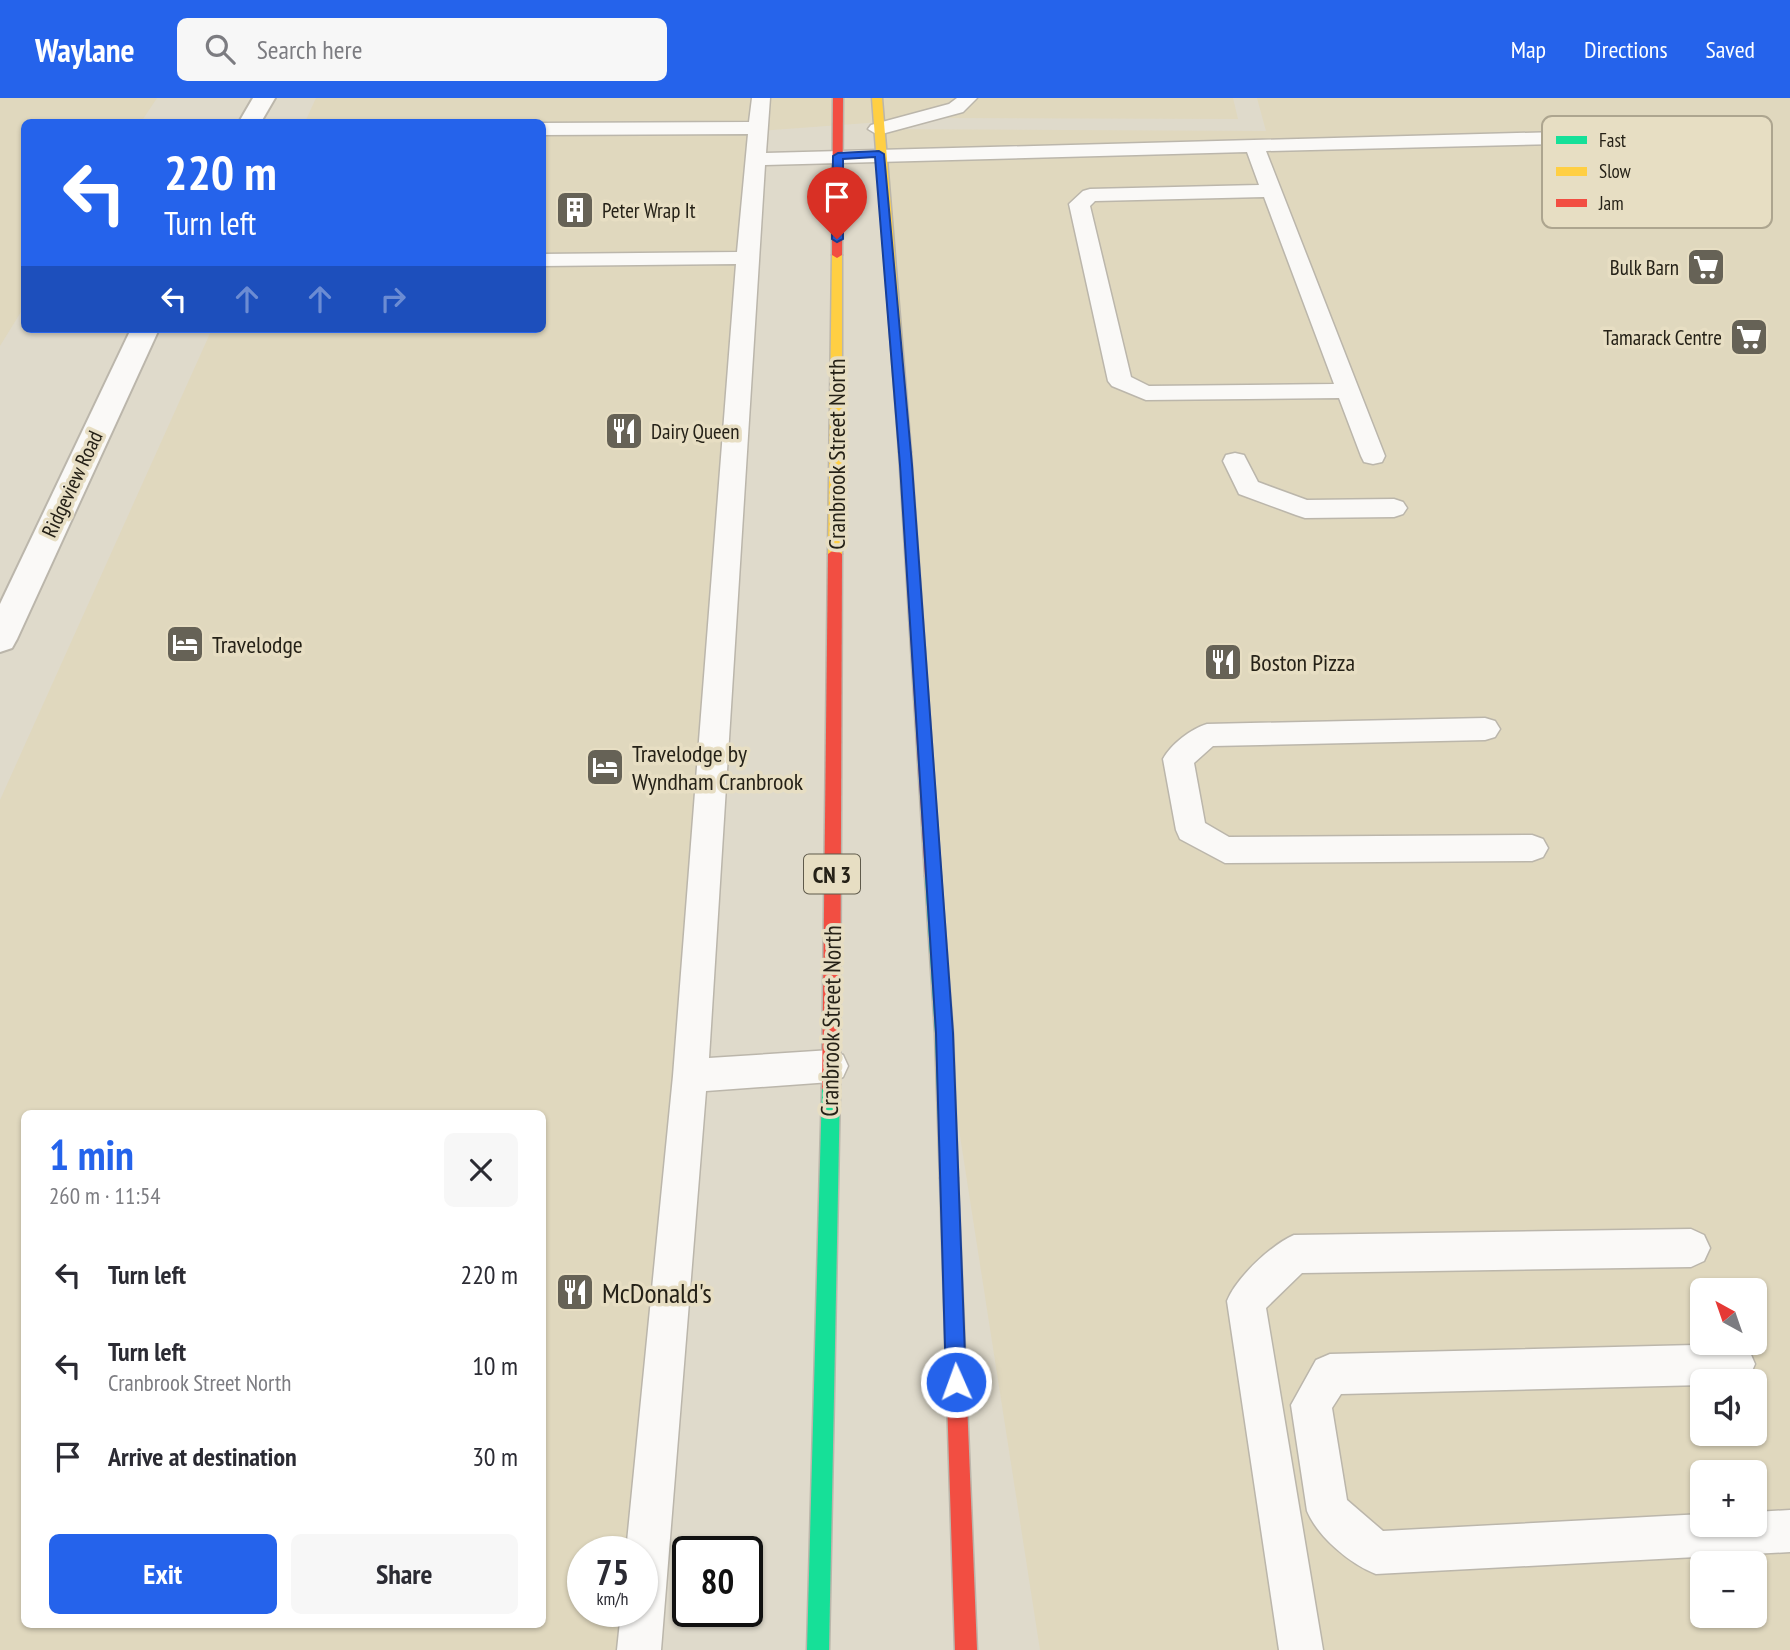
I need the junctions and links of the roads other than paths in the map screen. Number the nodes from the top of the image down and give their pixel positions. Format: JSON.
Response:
{"nodes":[{"id":1,"x":264,"y":98,"type":"edge"},
{"id":2,"x":838,"y":98,"type":"edge"},
{"id":3,"x":877,"y":98,"type":"edge"},
{"id":4,"x":968,"y":98,"type":"edge"},
{"id":5,"x":760,"y":113,"type":"edge"},
{"id":6,"x":252,"y":119,"type":"edge"},
{"id":7,"x":546,"y":129,"type":"edge"},
{"id":8,"x":878,"y":129,"type":"junction"},
{"id":9,"x":1542,"y":138,"type":"edge"},
{"id":10,"x":1254,"y":145,"type":"junction"},
{"id":11,"x":879,"y":154,"type":"junction"},
{"id":12,"x":838,"y":156,"type":"junction"},
{"id":13,"x":756,"y":159,"type":"junction"},
{"id":14,"x":1271,"y":191,"type":"junction"},
{"id":15,"x":747,"y":258,"type":"junction"},
{"id":16,"x":546,"y":260,"type":"edge"},
{"id":17,"x":143,"y":333,"type":"edge"},
{"id":18,"x":1346,"y":391,"type":"junction"},
{"id":19,"x":1373,"y":456,"type":"dead end"},
{"id":20,"x":1235,"y":461,"type":"dead end"},
{"id":21,"x":1395,"y":508,"type":"dead end"},
{"id":22,"x":0,"y":639,"type":"edge"},
{"id":23,"x":1485,"y":729,"type":"dead end"},
{"id":24,"x":1532,"y":848,"type":"dead end"},
{"id":25,"x":831,"y":1066,"type":"junction"},
{"id":26,"x":690,"y":1076,"type":"junction"},
{"id":27,"x":1691,"y":1248,"type":"dead end"},
{"id":28,"x":1735,"y":1364,"type":"dead end"},
{"id":29,"x":1790,"y":1531,"type":"edge"},
{"id":30,"x":639,"y":1650,"type":"edge"},
{"id":31,"x":818,"y":1650,"type":"edge"},
{"id":32,"x":966,"y":1650,"type":"edge"},
{"id":33,"x":1301,"y":1650,"type":"edge"}],
"edges":[{"from":1,"to":6,"type":"street"},
{"from":2,"to":12,"type":"highway","name":"Cranbrook Street North","number":"CN 3"},
{"from":3,"to":8,"type":"highway"},
{"from":4,"to":8,"type":"lane"},
{"from":5,"to":7,"type":"lane"},
{"from":5,"to":13,"type":"lane"},
{"from":8,"to":11,"type":"highway"},
{"from":9,"to":10,"type":"lane"},
{"from":10,"to":11,"type":"lane"},
{"from":10,"to":14,"type":"lane"},
{"from":11,"to":12,"type":"lane"},
{"from":11,"to":32,"type":"highway"},
{"from":12,"to":13,"type":"lane"},
{"from":12,"to":25,"type":"highway","name":"Cranbrook Street North","number":"CN 3"},
{"from":13,"to":15,"type":"lane"},
{"from":14,"to":18,"type":"lane"},
{"from":14,"to":18,"type":"lane"},
{"from":15,"to":16,"type":"lane"},
{"from":15,"to":26,"type":"lane"},
{"from":17,"to":22,"type":"street","name":"Ridgeview Road"},
{"from":18,"to":19,"type":"lane"},
{"from":20,"to":21,"type":"lane"},
{"from":23,"to":24,"type":"lane"},
{"from":25,"to":26,"type":"lane"},
{"from":25,"to":31,"type":"highway","name":"Cranbrook Street North","number":"CN 3"},
{"from":26,"to":30,"type":"lane"},
{"from":27,"to":33,"type":"lane"},
{"from":28,"to":29,"type":"lane"}]}
